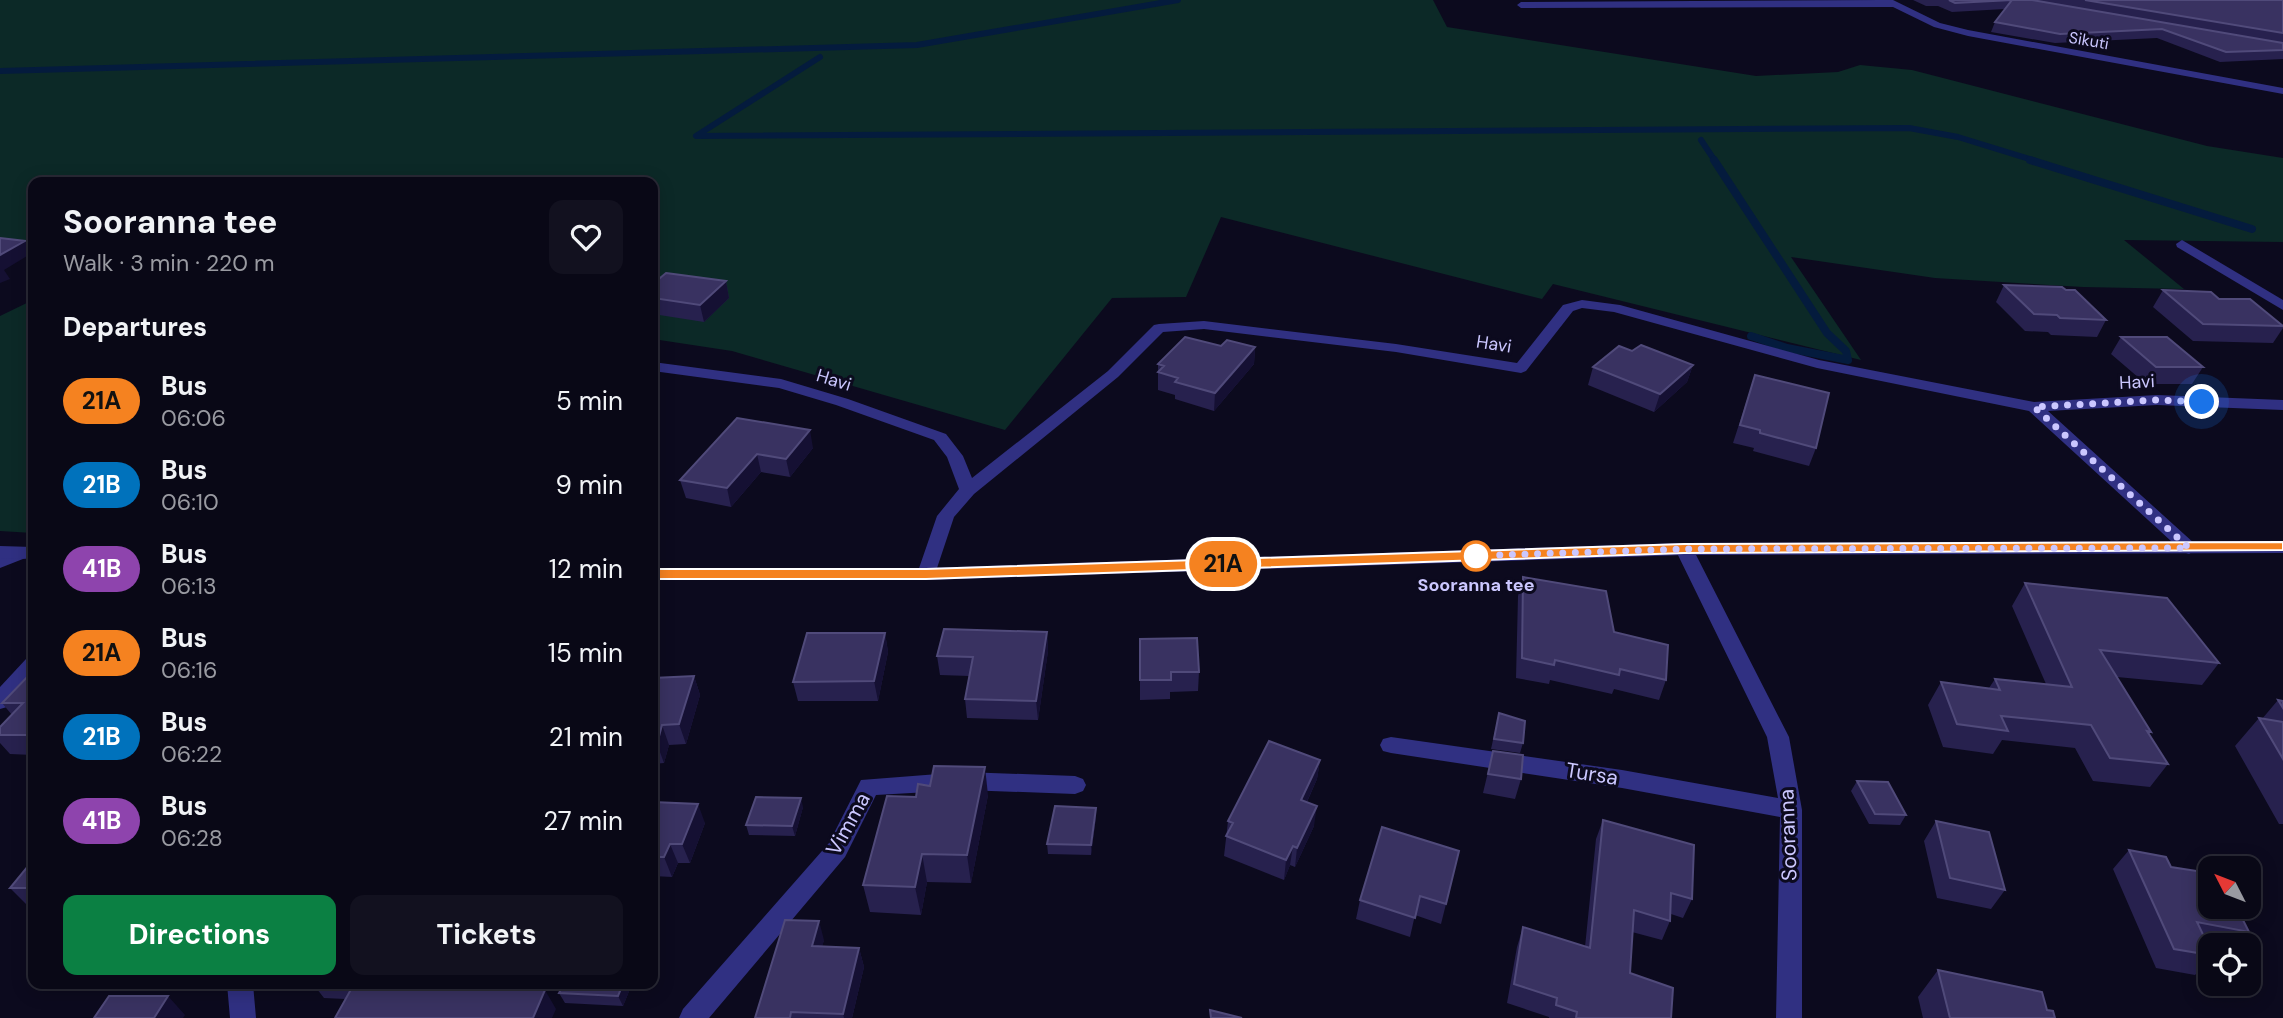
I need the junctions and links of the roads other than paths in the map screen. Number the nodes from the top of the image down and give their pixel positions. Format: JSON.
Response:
{"nodes":[{"id":1,"x":1890,"y":2,"type":"edge"},
{"id":2,"x":1521,"y":5,"type":"dead end"},
{"id":3,"x":2283,"y":91,"type":"edge"},
{"id":4,"x":2182,"y":244,"type":"dead end"},
{"id":5,"x":2283,"y":306,"type":"edge"},
{"id":6,"x":658,"y":368,"type":"edge"},
{"id":7,"x":2283,"y":405,"type":"edge"},
{"id":8,"x":2034,"y":407,"type":"junction"},
{"id":9,"x":968,"y":490,"type":"junction"},
{"id":10,"x":2283,"y":547,"type":"edge"},
{"id":11,"x":2189,"y":548,"type":"junction"},
{"id":12,"x":1684,"y":549,"type":"junction"},
{"id":13,"x":0,"y":552,"type":"edge"},
{"id":14,"x":28,"y":553,"type":"edge"},
{"id":15,"x":0,"y":562,"type":"edge"},
{"id":16,"x":658,"y":574,"type":"edge"},
{"id":17,"x":926,"y":574,"type":"junction"},
{"id":18,"x":28,"y":670,"type":"edge"},
{"id":19,"x":0,"y":701,"type":"edge"},
{"id":20,"x":1391,"y":745,"type":"dead end"},
{"id":21,"x":1075,"y":785,"type":"dead end"},
{"id":22,"x":1791,"y":810,"type":"junction"},
{"id":23,"x":240,"y":989,"type":"edge"},
{"id":24,"x":243,"y":1018,"type":"edge"},
{"id":25,"x":692,"y":1018,"type":"edge"},
{"id":26,"x":1789,"y":1018,"type":"edge"}],
"edges":[{"from":1,"to":2,"type":"street","name":"Sikuti"},
{"from":1,"to":3,"type":"street","name":"Sikuti"},
{"from":4,"to":5,"type":"street"},
{"from":6,"to":9,"type":"street","name":"Havi"},
{"from":7,"to":8,"type":"street","name":"Havi"},
{"from":8,"to":9,"type":"street","name":"Havi"},
{"from":8,"to":11,"type":"street"},
{"from":9,"to":17,"type":"street","name":"Havi"},
{"from":10,"to":11,"type":"street"},
{"from":11,"to":12,"type":"street"},
{"from":12,"to":17,"type":"street"},
{"from":12,"to":22,"type":"street","name":"Sooranna"},
{"from":13,"to":14,"type":"street"},
{"from":14,"to":15,"type":"street"},
{"from":16,"to":17,"type":"street"},
{"from":18,"to":19,"type":"street"},
{"from":20,"to":22,"type":"street","name":"Tursa"},
{"from":21,"to":25,"type":"street","name":"Vimma"},
{"from":22,"to":26,"type":"street","name":"Sooranna"},
{"from":23,"to":24,"type":"street"}]}
